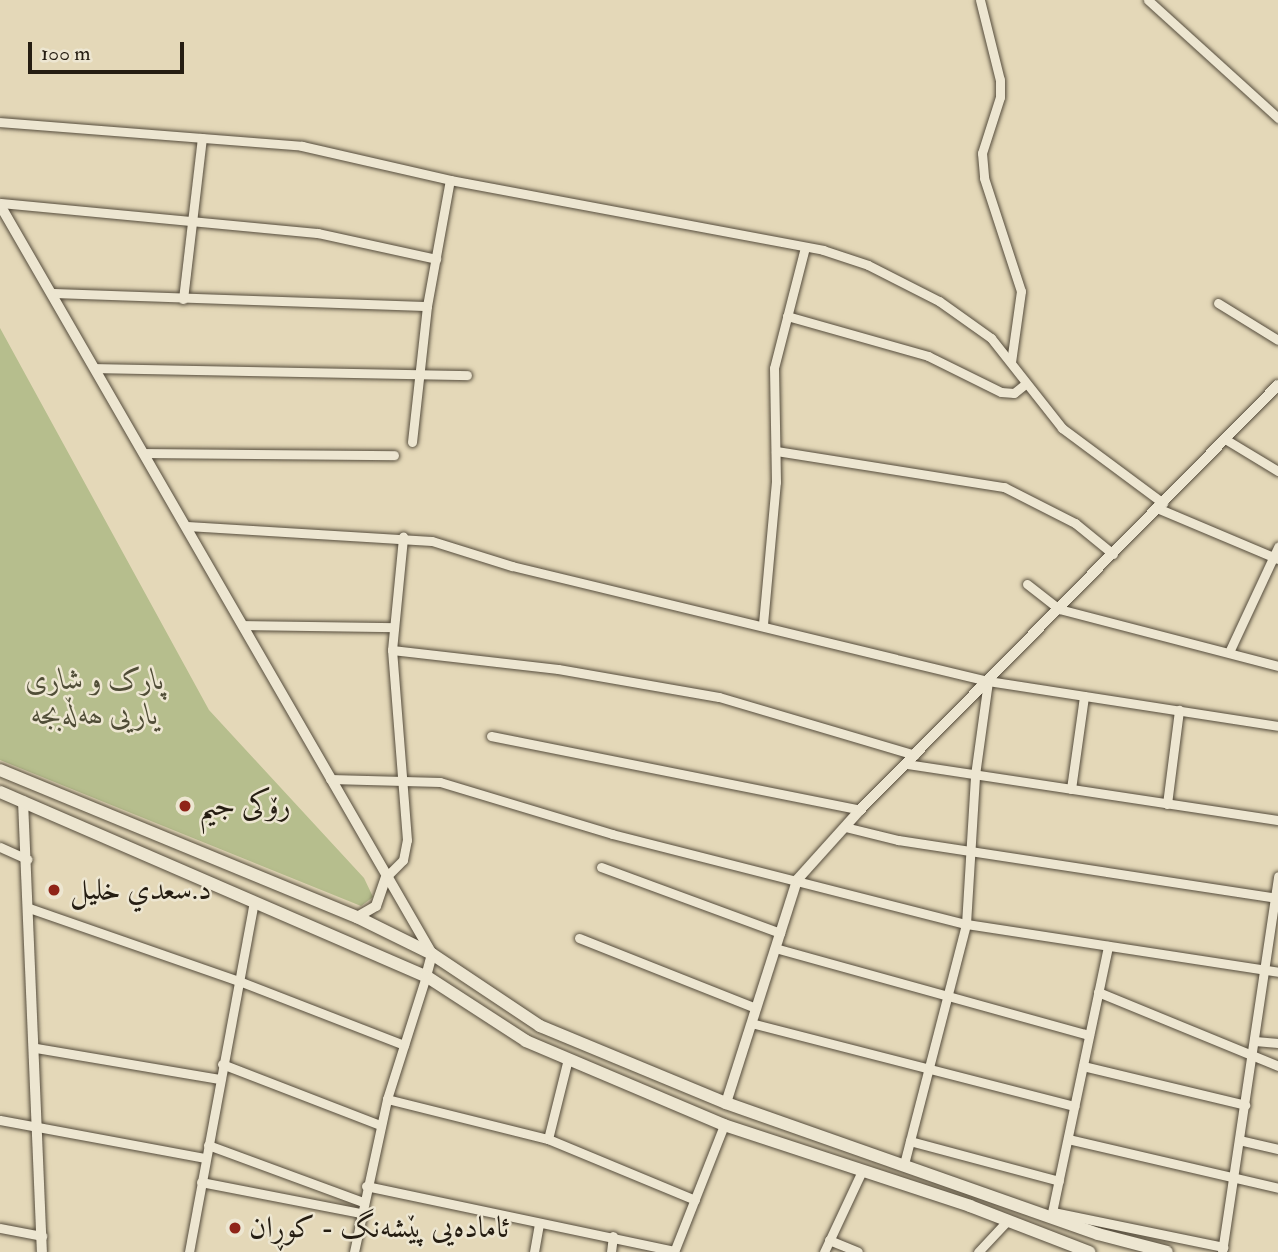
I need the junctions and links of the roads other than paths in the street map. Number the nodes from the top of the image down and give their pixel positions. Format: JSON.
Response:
{"nodes":[{"id":1,"x":980,"y":0,"type":"edge"},
{"id":2,"x":1148,"y":0,"type":"edge"},
{"id":3,"x":1278,"y":118,"type":"edge"},
{"id":4,"x":0,"y":122,"type":"edge"},
{"id":5,"x":202,"y":138,"type":"junction"},
{"id":6,"x":450,"y":180,"type":"junction"},
{"id":7,"x":0,"y":204,"type":"edge"},
{"id":8,"x":192,"y":219,"type":"junction"},
{"id":9,"x":805,"y":247,"type":"junction"},
{"id":10,"x":436,"y":259,"type":"junction"},
{"id":11,"x":51,"y":293,"type":"junction"},
{"id":12,"x":183,"y":299,"type":"junction"},
{"id":13,"x":1218,"y":303,"type":"dead end"},
{"id":14,"x":427,"y":306,"type":"junction"},
{"id":15,"x":787,"y":316,"type":"junction"},
{"id":16,"x":1278,"y":340,"type":"edge"},
{"id":17,"x":1011,"y":363,"type":"junction"},
{"id":18,"x":94,"y":368,"type":"junction"},
{"id":19,"x":418,"y":373,"type":"junction"},
{"id":20,"x":467,"y":375,"type":"dead end"},
{"id":21,"x":1024,"y":384,"type":"junction"},
{"id":22,"x":1278,"y":385,"type":"edge"},
{"id":23,"x":1225,"y":439,"type":"junction"},
{"id":24,"x":412,"y":442,"type":"dead end"},
{"id":25,"x":776,"y":451,"type":"junction"},
{"id":26,"x":144,"y":453,"type":"junction"},
{"id":27,"x":394,"y":455,"type":"dead end"},
{"id":28,"x":1278,"y":471,"type":"edge"},
{"id":29,"x":1160,"y":505,"type":"junction"},
{"id":30,"x":187,"y":526,"type":"junction"},
{"id":31,"x":403,"y":537,"type":"junction"},
{"id":32,"x":1278,"y":547,"type":"edge"},
{"id":33,"x":1113,"y":554,"type":"junction"},
{"id":34,"x":1275,"y":558,"type":"edge"},
{"id":35,"x":1027,"y":584,"type":"dead end"},
{"id":36,"x":1059,"y":609,"type":"junction"},
{"id":37,"x":763,"y":624,"type":"junction"},
{"id":38,"x":242,"y":625,"type":"junction"},
{"id":39,"x":394,"y":627,"type":"junction"},
{"id":40,"x":392,"y":650,"type":"junction"},
{"id":41,"x":1230,"y":650,"type":"junction"},
{"id":42,"x":1278,"y":666,"type":"edge"},
{"id":43,"x":988,"y":681,"type":"junction"},
{"id":44,"x":1084,"y":696,"type":"junction"},
{"id":45,"x":1179,"y":710,"type":"junction"},
{"id":46,"x":1278,"y":726,"type":"edge"},
{"id":47,"x":491,"y":736,"type":"dead end"},
{"id":48,"x":911,"y":760,"type":"junction"},
{"id":49,"x":0,"y":769,"type":"edge"},
{"id":50,"x":975,"y":775,"type":"junction"},
{"id":51,"x":330,"y":779,"type":"junction"},
{"id":52,"x":29,"y":781,"type":"junction"},
{"id":53,"x":405,"y":781,"type":"junction"},
{"id":54,"x":1071,"y":789,"type":"junction"},
{"id":55,"x":0,"y":792,"type":"edge"},
{"id":56,"x":23,"y":801,"type":"junction"},
{"id":57,"x":1167,"y":804,"type":"junction"},
{"id":58,"x":860,"y":810,"type":"junction"},
{"id":59,"x":1278,"y":820,"type":"edge"},
{"id":60,"x":845,"y":827,"type":"junction"},
{"id":61,"x":0,"y":847,"type":"edge"},
{"id":62,"x":970,"y":851,"type":"junction"},
{"id":63,"x":27,"y":859,"type":"junction"},
{"id":64,"x":601,"y":867,"type":"dead end"},
{"id":65,"x":1278,"y":876,"type":"edge"},
{"id":66,"x":386,"y":877,"type":"junction"},
{"id":67,"x":797,"y":880,"type":"junction"},
{"id":68,"x":1276,"y":898,"type":"junction"},
{"id":69,"x":254,"y":901,"type":"junction"},
{"id":70,"x":29,"y":908,"type":"junction"},
{"id":71,"x":357,"y":917,"type":"junction"},
{"id":72,"x":966,"y":924,"type":"junction"},
{"id":73,"x":780,"y":933,"type":"junction"},
{"id":74,"x":1267,"y":933,"type":"junction"},
{"id":75,"x":1278,"y":934,"type":"edge"},
{"id":76,"x":579,"y":938,"type":"dead end"},
{"id":77,"x":1108,"y":946,"type":"junction"},
{"id":78,"x":775,"y":948,"type":"junction"},
{"id":79,"x":432,"y":954,"type":"junction"},
{"id":80,"x":1263,"y":970,"type":"junction"},
{"id":81,"x":1278,"y":972,"type":"edge"},
{"id":82,"x":426,"y":976,"type":"junction"},
{"id":83,"x":239,"y":981,"type":"junction"},
{"id":84,"x":1098,"y":992,"type":"junction"},
{"id":85,"x":946,"y":999,"type":"junction"},
{"id":86,"x":756,"y":1008,"type":"junction"},
{"id":87,"x":751,"y":1023,"type":"junction"},
{"id":88,"x":1089,"y":1035,"type":"junction"},
{"id":89,"x":1255,"y":1041,"type":"junction"},
{"id":90,"x":1278,"y":1042,"type":"edge"},
{"id":91,"x":404,"y":1045,"type":"junction"},
{"id":92,"x":36,"y":1048,"type":"junction"},
{"id":93,"x":1253,"y":1053,"type":"junction"},
{"id":94,"x":568,"y":1059,"type":"junction"},
{"id":95,"x":222,"y":1064,"type":"junction"},
{"id":96,"x":1083,"y":1066,"type":"junction"},
{"id":97,"x":1278,"y":1066,"type":"edge"},
{"id":98,"x":928,"y":1069,"type":"junction"},
{"id":99,"x":219,"y":1079,"type":"junction"},
{"id":100,"x":387,"y":1099,"type":"junction"},
{"id":101,"x":726,"y":1103,"type":"junction"},
{"id":102,"x":1245,"y":1105,"type":"junction"},
{"id":103,"x":1075,"y":1106,"type":"junction"},
{"id":104,"x":0,"y":1120,"type":"edge"},
{"id":105,"x":380,"y":1125,"type":"junction"},
{"id":106,"x":724,"y":1125,"type":"junction"},
{"id":107,"x":38,"y":1128,"type":"junction"},
{"id":108,"x":548,"y":1139,"type":"junction"},
{"id":109,"x":1068,"y":1139,"type":"junction"},
{"id":110,"x":1239,"y":1140,"type":"junction"},
{"id":111,"x":910,"y":1142,"type":"junction"},
{"id":112,"x":208,"y":1145,"type":"junction"},
{"id":113,"x":848,"y":1146,"type":"junction"},
{"id":114,"x":1278,"y":1149,"type":"edge"},
{"id":115,"x":206,"y":1158,"type":"junction"},
{"id":116,"x":904,"y":1164,"type":"junction"},
{"id":117,"x":842,"y":1166,"type":"junction"},
{"id":118,"x":862,"y":1171,"type":"junction"},
{"id":119,"x":1233,"y":1179,"type":"junction"},
{"id":120,"x":1059,"y":1181,"type":"junction"},
{"id":121,"x":201,"y":1182,"type":"junction"},
{"id":122,"x":366,"y":1186,"type":"junction"},
{"id":123,"x":1278,"y":1188,"type":"edge"},
{"id":124,"x":695,"y":1200,"type":"junction"},
{"id":125,"x":363,"y":1202,"type":"junction"},
{"id":126,"x":361,"y":1213,"type":"junction"},
{"id":127,"x":1052,"y":1214,"type":"junction"},
{"id":128,"x":1007,"y":1221,"type":"junction"},
{"id":129,"x":539,"y":1223,"type":"junction"},
{"id":130,"x":0,"y":1228,"type":"edge"},
{"id":131,"x":42,"y":1236,"type":"junction"},
{"id":132,"x":613,"y":1236,"type":"junction"},
{"id":133,"x":829,"y":1240,"type":"junction"},
{"id":134,"x":1223,"y":1250,"type":"edge"},
{"id":135,"x":1083,"y":1251,"type":"edge"},
{"id":136,"x":42,"y":1252,"type":"edge"},
{"id":137,"x":189,"y":1252,"type":"edge"},
{"id":138,"x":354,"y":1252,"type":"edge"},
{"id":139,"x":534,"y":1252,"type":"edge"},
{"id":140,"x":611,"y":1252,"type":"edge"},
{"id":141,"x":674,"y":1252,"type":"edge"},
{"id":142,"x":824,"y":1252,"type":"edge"},
{"id":143,"x":858,"y":1252,"type":"edge"},
{"id":144,"x":978,"y":1252,"type":"edge"},
{"id":145,"x":1167,"y":1252,"type":"edge"}],
"edges":[{"from":1,"to":17,"type":"street"},
{"from":2,"to":3,"type":"street"},
{"from":4,"to":5,"type":"street"},
{"from":5,"to":6,"type":"street"},
{"from":5,"to":8,"type":"street"},
{"from":6,"to":9,"type":"street"},
{"from":6,"to":10,"type":"street"},
{"from":7,"to":8,"type":"street"},
{"from":7,"to":11,"type":"street"},
{"from":8,"to":10,"type":"street"},
{"from":8,"to":12,"type":"street"},
{"from":9,"to":15,"type":"street"},
{"from":9,"to":17,"type":"street"},
{"from":10,"to":14,"type":"street"},
{"from":11,"to":12,"type":"street"},
{"from":11,"to":18,"type":"street"},
{"from":12,"to":14,"type":"street"},
{"from":13,"to":16,"type":"street"},
{"from":14,"to":19,"type":"street"},
{"from":15,"to":21,"type":"street"},
{"from":15,"to":25,"type":"street"},
{"from":17,"to":21,"type":"street"},
{"from":18,"to":19,"type":"street"},
{"from":18,"to":26,"type":"street"},
{"from":19,"to":20,"type":"street"},
{"from":19,"to":24,"type":"street"},
{"from":21,"to":29,"type":"street"},
{"from":22,"to":23,"type":"street"},
{"from":23,"to":28,"type":"street"},
{"from":23,"to":29,"type":"street"},
{"from":25,"to":33,"type":"street"},
{"from":25,"to":37,"type":"street"},
{"from":26,"to":27,"type":"street"},
{"from":26,"to":30,"type":"street"},
{"from":29,"to":33,"type":"street"},
{"from":29,"to":34,"type":"street"},
{"from":30,"to":31,"type":"street"},
{"from":30,"to":38,"type":"street"},
{"from":31,"to":37,"type":"street"},
{"from":31,"to":39,"type":"street"},
{"from":32,"to":34,"type":"street"},
{"from":33,"to":36,"type":"street"},
{"from":34,"to":41,"type":"street"},
{"from":35,"to":36,"type":"street"},
{"from":36,"to":41,"type":"street"},
{"from":36,"to":43,"type":"street"},
{"from":37,"to":43,"type":"street"},
{"from":38,"to":39,"type":"street"},
{"from":38,"to":51,"type":"street"},
{"from":39,"to":40,"type":"street"},
{"from":40,"to":48,"type":"street"},
{"from":40,"to":53,"type":"street"},
{"from":41,"to":42,"type":"street"},
{"from":43,"to":44,"type":"street"},
{"from":43,"to":48,"type":"street"},
{"from":43,"to":50,"type":"street"},
{"from":44,"to":45,"type":"street"},
{"from":44,"to":54,"type":"street"},
{"from":45,"to":46,"type":"street"},
{"from":45,"to":57,"type":"street"},
{"from":47,"to":58,"type":"street"},
{"from":48,"to":50,"type":"street"},
{"from":48,"to":58,"type":"street"},
{"from":49,"to":52,"type":"main road"},
{"from":50,"to":54,"type":"street"},
{"from":50,"to":62,"type":"street"},
{"from":51,"to":53,"type":"street"},
{"from":51,"to":66,"type":"street"},
{"from":52,"to":56,"type":"main road"},
{"from":52,"to":71,"type":"main road"},
{"from":53,"to":66,"type":"street"},
{"from":53,"to":67,"type":"street"},
{"from":54,"to":57,"type":"street"},
{"from":55,"to":56,"type":"main road"},
{"from":56,"to":63,"type":"street"},
{"from":56,"to":69,"type":"main road"},
{"from":57,"to":59,"type":"street"},
{"from":58,"to":60,"type":"street"},
{"from":60,"to":62,"type":"street"},
{"from":60,"to":67,"type":"street"},
{"from":61,"to":63,"type":"street"},
{"from":62,"to":68,"type":"street"},
{"from":62,"to":72,"type":"street"},
{"from":63,"to":70,"type":"street"},
{"from":64,"to":73,"type":"street"},
{"from":65,"to":68,"type":"street"},
{"from":66,"to":71,"type":"street"},
{"from":66,"to":79,"type":"street"},
{"from":67,"to":72,"type":"street"},
{"from":67,"to":73,"type":"street"},
{"from":68,"to":74,"type":"street"},
{"from":69,"to":82,"type":"main road"},
{"from":69,"to":83,"type":"street"},
{"from":70,"to":83,"type":"street"},
{"from":70,"to":92,"type":"street"},
{"from":71,"to":79,"type":"main road"},
{"from":72,"to":77,"type":"street"},
{"from":72,"to":85,"type":"street"},
{"from":73,"to":78,"type":"street"},
{"from":74,"to":75,"type":"street"},
{"from":74,"to":80,"type":"street"},
{"from":76,"to":86,"type":"street"},
{"from":77,"to":80,"type":"street"},
{"from":77,"to":84,"type":"street"},
{"from":78,"to":85,"type":"street"},
{"from":78,"to":86,"type":"street"},
{"from":79,"to":82,"type":"street"},
{"from":79,"to":101,"type":"main road"},
{"from":80,"to":81,"type":"street"},
{"from":80,"to":89,"type":"street"},
{"from":82,"to":91,"type":"street"},
{"from":82,"to":94,"type":"main road"},
{"from":83,"to":91,"type":"street"},
{"from":83,"to":95,"type":"street"},
{"from":84,"to":88,"type":"street"},
{"from":84,"to":93,"type":"street"},
{"from":85,"to":88,"type":"street"},
{"from":85,"to":98,"type":"street"},
{"from":86,"to":87,"type":"street"},
{"from":87,"to":98,"type":"street"},
{"from":87,"to":101,"type":"street"},
{"from":88,"to":96,"type":"street"},
{"from":89,"to":90,"type":"street"},
{"from":89,"to":93,"type":"street"},
{"from":91,"to":100,"type":"street"},
{"from":92,"to":99,"type":"street"},
{"from":92,"to":107,"type":"street"},
{"from":93,"to":97,"type":"street"},
{"from":93,"to":102,"type":"street"},
{"from":94,"to":106,"type":"main road"},
{"from":94,"to":108,"type":"street"},
{"from":95,"to":99,"type":"street"},
{"from":95,"to":105,"type":"street"},
{"from":96,"to":102,"type":"street"},
{"from":96,"to":103,"type":"street"},
{"from":98,"to":103,"type":"street"},
{"from":98,"to":111,"type":"street"},
{"from":99,"to":112,"type":"street"},
{"from":100,"to":105,"type":"street"},
{"from":100,"to":108,"type":"street"},
{"from":101,"to":113,"type":"main road"},
{"from":102,"to":110,"type":"street"},
{"from":103,"to":109,"type":"street"},
{"from":104,"to":107,"type":"street"},
{"from":105,"to":122,"type":"street"},
{"from":106,"to":117,"type":"main road"},
{"from":106,"to":124,"type":"street"},
{"from":107,"to":115,"type":"street"},
{"from":107,"to":131,"type":"street"},
{"from":108,"to":124,"type":"street"},
{"from":109,"to":119,"type":"street"},
{"from":109,"to":120,"type":"street"},
{"from":110,"to":114,"type":"street"},
{"from":110,"to":119,"type":"street"},
{"from":111,"to":116,"type":"street"},
{"from":111,"to":120,"type":"street"},
{"from":112,"to":115,"type":"street"},
{"from":112,"to":125,"type":"street"},
{"from":113,"to":116,"type":"main road"},
{"from":113,"to":117,"type":"main road"},
{"from":115,"to":121,"type":"street"},
{"from":116,"to":127,"type":"main road"},
{"from":117,"to":118,"type":"main road"},
{"from":118,"to":128,"type":"main road"},
{"from":118,"to":133,"type":"street"},
{"from":119,"to":123,"type":"street"},
{"from":119,"to":134,"type":"street"},
{"from":120,"to":127,"type":"street"},
{"from":121,"to":126,"type":"street"},
{"from":121,"to":137,"type":"street"},
{"from":122,"to":125,"type":"street"},
{"from":122,"to":129,"type":"street"},
{"from":124,"to":141,"type":"street"},
{"from":125,"to":126,"type":"street"},
{"from":126,"to":138,"type":"street"},
{"from":127,"to":134,"type":"street"},
{"from":127,"to":145,"type":"main road"},
{"from":128,"to":135,"type":"main road"},
{"from":128,"to":144,"type":"street"},
{"from":129,"to":132,"type":"street"},
{"from":129,"to":139,"type":"street"},
{"from":130,"to":131,"type":"street"},
{"from":131,"to":136,"type":"street"},
{"from":132,"to":140,"type":"street"},
{"from":132,"to":141,"type":"street"},
{"from":133,"to":142,"type":"street"},
{"from":133,"to":143,"type":"street"}]}
